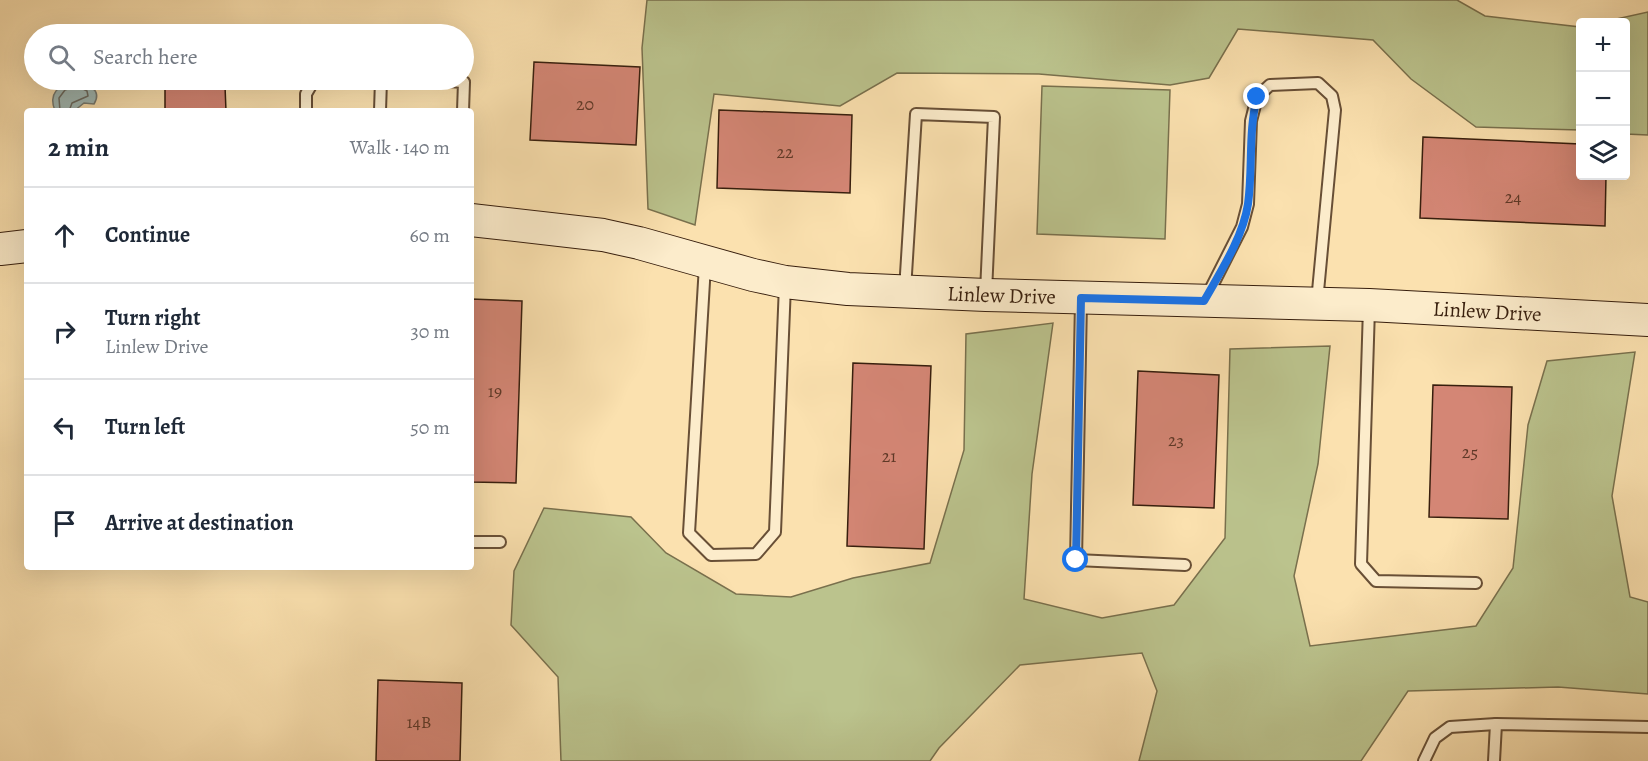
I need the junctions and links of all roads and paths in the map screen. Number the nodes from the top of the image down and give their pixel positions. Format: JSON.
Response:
{"nodes":[{"id":1,"x":308,"y":90,"type":"edge"},
{"id":2,"x":381,"y":90,"type":"edge"},
{"id":3,"x":465,"y":90,"type":"edge"},
{"id":4,"x":306,"y":108,"type":"edge"},
{"id":5,"x":380,"y":108,"type":"edge"},
{"id":6,"x":464,"y":108,"type":"edge"},
{"id":7,"x":474,"y":220,"type":"edge"},
{"id":8,"x":24,"y":246,"type":"edge"},
{"id":9,"x":0,"y":249,"type":"edge"},
{"id":10,"x":706,"y":262,"type":"junction"},
{"id":11,"x":785,"y":282,"type":"junction"},
{"id":12,"x":905,"y":292,"type":"junction"},
{"id":13,"x":986,"y":295,"type":"junction"},
{"id":14,"x":1081,"y":298,"type":"junction"},
{"id":15,"x":1204,"y":301,"type":"junction"},
{"id":16,"x":1317,"y":304,"type":"junction"},
{"id":17,"x":1369,"y":305,"type":"junction"},
{"id":18,"x":1648,"y":320,"type":"edge"},
{"id":19,"x":474,"y":542,"type":"edge"},
{"id":20,"x":500,"y":542,"type":"dead end"},
{"id":21,"x":1185,"y":565,"type":"dead end"},
{"id":22,"x":1476,"y":583,"type":"dead end"},
{"id":23,"x":1496,"y":724,"type":"junction"},
{"id":24,"x":1648,"y":727,"type":"edge"},
{"id":25,"x":1424,"y":761,"type":"edge"},
{"id":26,"x":1494,"y":761,"type":"edge"}],
"edges":[{"from":1,"to":4,"type":"lane"},
{"from":2,"to":5,"type":"lane"},
{"from":3,"to":6,"type":"lane"},
{"from":7,"to":10,"type":"street","name":"Linlew Drive"},
{"from":8,"to":9,"type":"street"},
{"from":10,"to":11,"type":"street","name":"Linlew Drive"},
{"from":10,"to":11,"type":"lane"},
{"from":11,"to":12,"type":"street","name":"Linlew Drive"},
{"from":12,"to":13,"type":"street","name":"Linlew Drive"},
{"from":12,"to":13,"type":"lane"},
{"from":13,"to":14,"type":"street","name":"Linlew Drive"},
{"from":14,"to":15,"type":"street","name":"Linlew Drive"},
{"from":14,"to":21,"type":"lane"},
{"from":15,"to":16,"type":"street","name":"Linlew Drive"},
{"from":15,"to":16,"type":"lane"},
{"from":16,"to":17,"type":"street","name":"Linlew Drive"},
{"from":17,"to":18,"type":"street","name":"Linlew Drive"},
{"from":17,"to":22,"type":"lane"},
{"from":19,"to":20,"type":"lane"},
{"from":23,"to":24,"type":"lane"},
{"from":23,"to":25,"type":"lane"},
{"from":23,"to":26,"type":"lane"}]}
